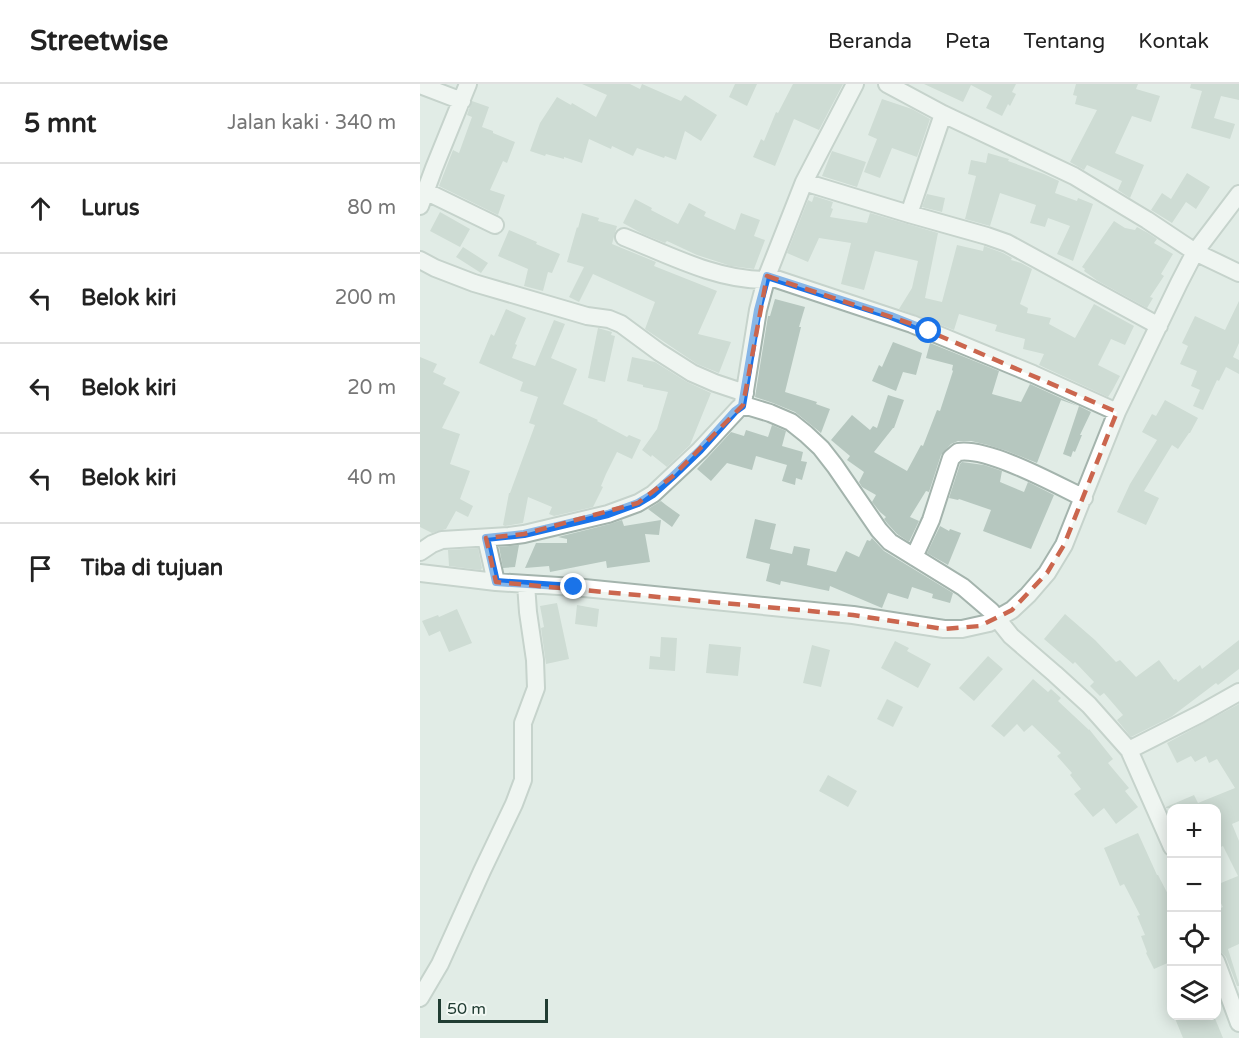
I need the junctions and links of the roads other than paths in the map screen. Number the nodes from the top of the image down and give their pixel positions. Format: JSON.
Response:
{"nodes":[{"id":1,"x":468,"y":84,"type":"edge"},
{"id":2,"x":855,"y":84,"type":"edge"},
{"id":3,"x":887,"y":84,"type":"edge"},
{"id":4,"x":420,"y":85,"type":"edge"},
{"id":5,"x":462,"y":101,"type":"junction"},
{"id":6,"x":944,"y":114,"type":"junction"},
{"id":7,"x":804,"y":182,"type":"junction"},
{"id":8,"x":1239,"y":194,"type":"edge"},
{"id":9,"x":422,"y":199,"type":"edge"},
{"id":10,"x":909,"y":214,"type":"junction"},
{"id":11,"x":495,"y":225,"type":"dead end"},
{"id":12,"x":624,"y":237,"type":"dead end"},
{"id":13,"x":1195,"y":252,"type":"junction"},
{"id":14,"x":420,"y":260,"type":"edge"},
{"id":15,"x":1239,"y":273,"type":"edge"},
{"id":16,"x":766,"y":278,"type":"junction"},
{"id":17,"x":1159,"y":326,"type":"junction"},
{"id":18,"x":744,"y":400,"type":"junction"},
{"id":19,"x":1117,"y":412,"type":"junction"},
{"id":20,"x":1084,"y":498,"type":"junction"},
{"id":21,"x":486,"y":538,"type":"junction"},
{"id":22,"x":420,"y":552,"type":"edge"},
{"id":23,"x":914,"y":557,"type":"junction"},
{"id":24,"x":420,"y":573,"type":"edge"},
{"id":25,"x":496,"y":582,"type":"junction"},
{"id":26,"x":526,"y":584,"type":"junction"},
{"id":27,"x":1003,"y":627,"type":"junction"},
{"id":28,"x":1239,"y":692,"type":"edge"},
{"id":29,"x":1130,"y":750,"type":"junction"},
{"id":30,"x":1167,"y":835,"type":"edge"},
{"id":31,"x":1218,"y":966,"type":"edge"},
{"id":32,"x":420,"y":998,"type":"edge"},
{"id":33,"x":1239,"y":1023,"type":"edge"}],
"edges":[{"from":1,"to":5,"type":"street"},
{"from":2,"to":7,"type":"street"},
{"from":3,"to":6,"type":"street"},
{"from":4,"to":5,"type":"street"},
{"from":5,"to":9,"type":"street"},
{"from":6,"to":10,"type":"street"},
{"from":6,"to":13,"type":"street"},
{"from":7,"to":10,"type":"street"},
{"from":7,"to":16,"type":"street"},
{"from":8,"to":13,"type":"street"},
{"from":9,"to":11,"type":"street"},
{"from":10,"to":17,"type":"street"},
{"from":12,"to":16,"type":"street"},
{"from":13,"to":15,"type":"street"},
{"from":13,"to":17,"type":"street"},
{"from":14,"to":18,"type":"street"},
{"from":16,"to":18,"type":"street"},
{"from":16,"to":19,"type":"street"},
{"from":17,"to":19,"type":"street"},
{"from":18,"to":21,"type":"street"},
{"from":18,"to":23,"type":"street"},
{"from":19,"to":20,"type":"street"},
{"from":20,"to":23,"type":"street"},
{"from":20,"to":27,"type":"street"},
{"from":21,"to":22,"type":"street"},
{"from":21,"to":25,"type":"street"},
{"from":23,"to":27,"type":"street"},
{"from":24,"to":25,"type":"street"},
{"from":25,"to":26,"type":"street"},
{"from":26,"to":27,"type":"street"},
{"from":26,"to":32,"type":"street"},
{"from":27,"to":29,"type":"street"},
{"from":28,"to":29,"type":"street"},
{"from":29,"to":30,"type":"street"},
{"from":31,"to":33,"type":"street"}]}
